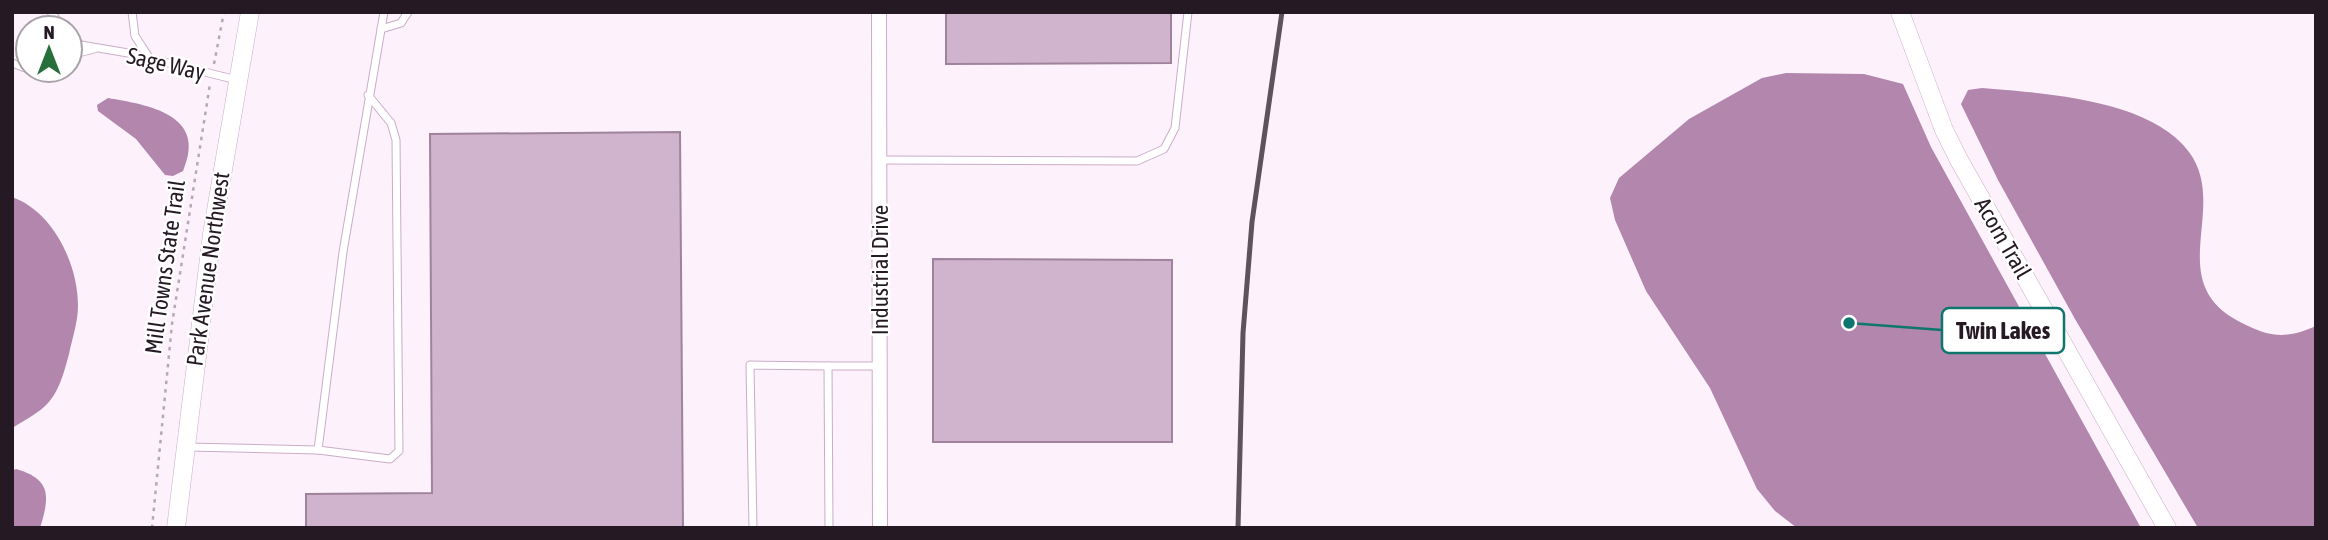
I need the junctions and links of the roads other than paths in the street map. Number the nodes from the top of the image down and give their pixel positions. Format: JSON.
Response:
{"nodes":[{"id":1,"x":132,"y":12,"type":"edge"},
{"id":2,"x":250,"y":12,"type":"edge"},
{"id":3,"x":384,"y":12,"type":"edge"},
{"id":4,"x":408,"y":12,"type":"edge"},
{"id":5,"x":879,"y":12,"type":"edge"},
{"id":6,"x":1188,"y":12,"type":"edge"},
{"id":7,"x":1900,"y":12,"type":"edge"},
{"id":8,"x":381,"y":29,"type":"junction"},
{"id":9,"x":84,"y":46,"type":"edge"},
{"id":10,"x":94,"y":49,"type":"junction"},
{"id":11,"x":84,"y":52,"type":"edge"},
{"id":12,"x":150,"y":60,"type":"junction"},
{"id":13,"x":237,"y":80,"type":"junction"},
{"id":14,"x":368,"y":95,"type":"junction"},
{"id":15,"x":880,"y":160,"type":"junction"},
{"id":16,"x":828,"y":366,"type":"junction"},
{"id":17,"x":880,"y":366,"type":"junction"},
{"id":18,"x":185,"y":447,"type":"junction"},
{"id":19,"x":318,"y":450,"type":"junction"},
{"id":20,"x":176,"y":528,"type":"edge"},
{"id":21,"x":753,"y":528,"type":"edge"},
{"id":22,"x":829,"y":528,"type":"edge"},
{"id":23,"x":880,"y":528,"type":"edge"},
{"id":24,"x":2167,"y":528,"type":"edge"}],
"edges":[{"from":1,"to":12,"type":"lane"},
{"from":2,"to":13,"type":"street","name":"Park Avenue Northwest"},
{"from":3,"to":8,"type":"lane"},
{"from":4,"to":8,"type":"lane"},
{"from":5,"to":15,"type":"street","name":"Industrial Drive"},
{"from":6,"to":15,"type":"lane"},
{"from":7,"to":24,"type":"street","name":"Acorn Trail"},
{"from":8,"to":14,"type":"lane"},
{"from":9,"to":10,"type":"lane","name":"Sage Way"},
{"from":10,"to":11,"type":"lane","name":"Sage Way"},
{"from":10,"to":12,"type":"lane","name":"Sage Way"},
{"from":12,"to":13,"type":"lane","name":"Sage Way"},
{"from":13,"to":18,"type":"street","name":"Park Avenue Northwest"},
{"from":14,"to":19,"type":"lane"},
{"from":14,"to":19,"type":"lane"},
{"from":15,"to":17,"type":"street","name":"Industrial Drive"},
{"from":16,"to":17,"type":"lane"},
{"from":16,"to":21,"type":"lane"},
{"from":16,"to":22,"type":"lane"},
{"from":17,"to":23,"type":"street","name":"Industrial Drive"},
{"from":18,"to":19,"type":"lane"},
{"from":18,"to":20,"type":"street","name":"Park Avenue Northwest"}]}
